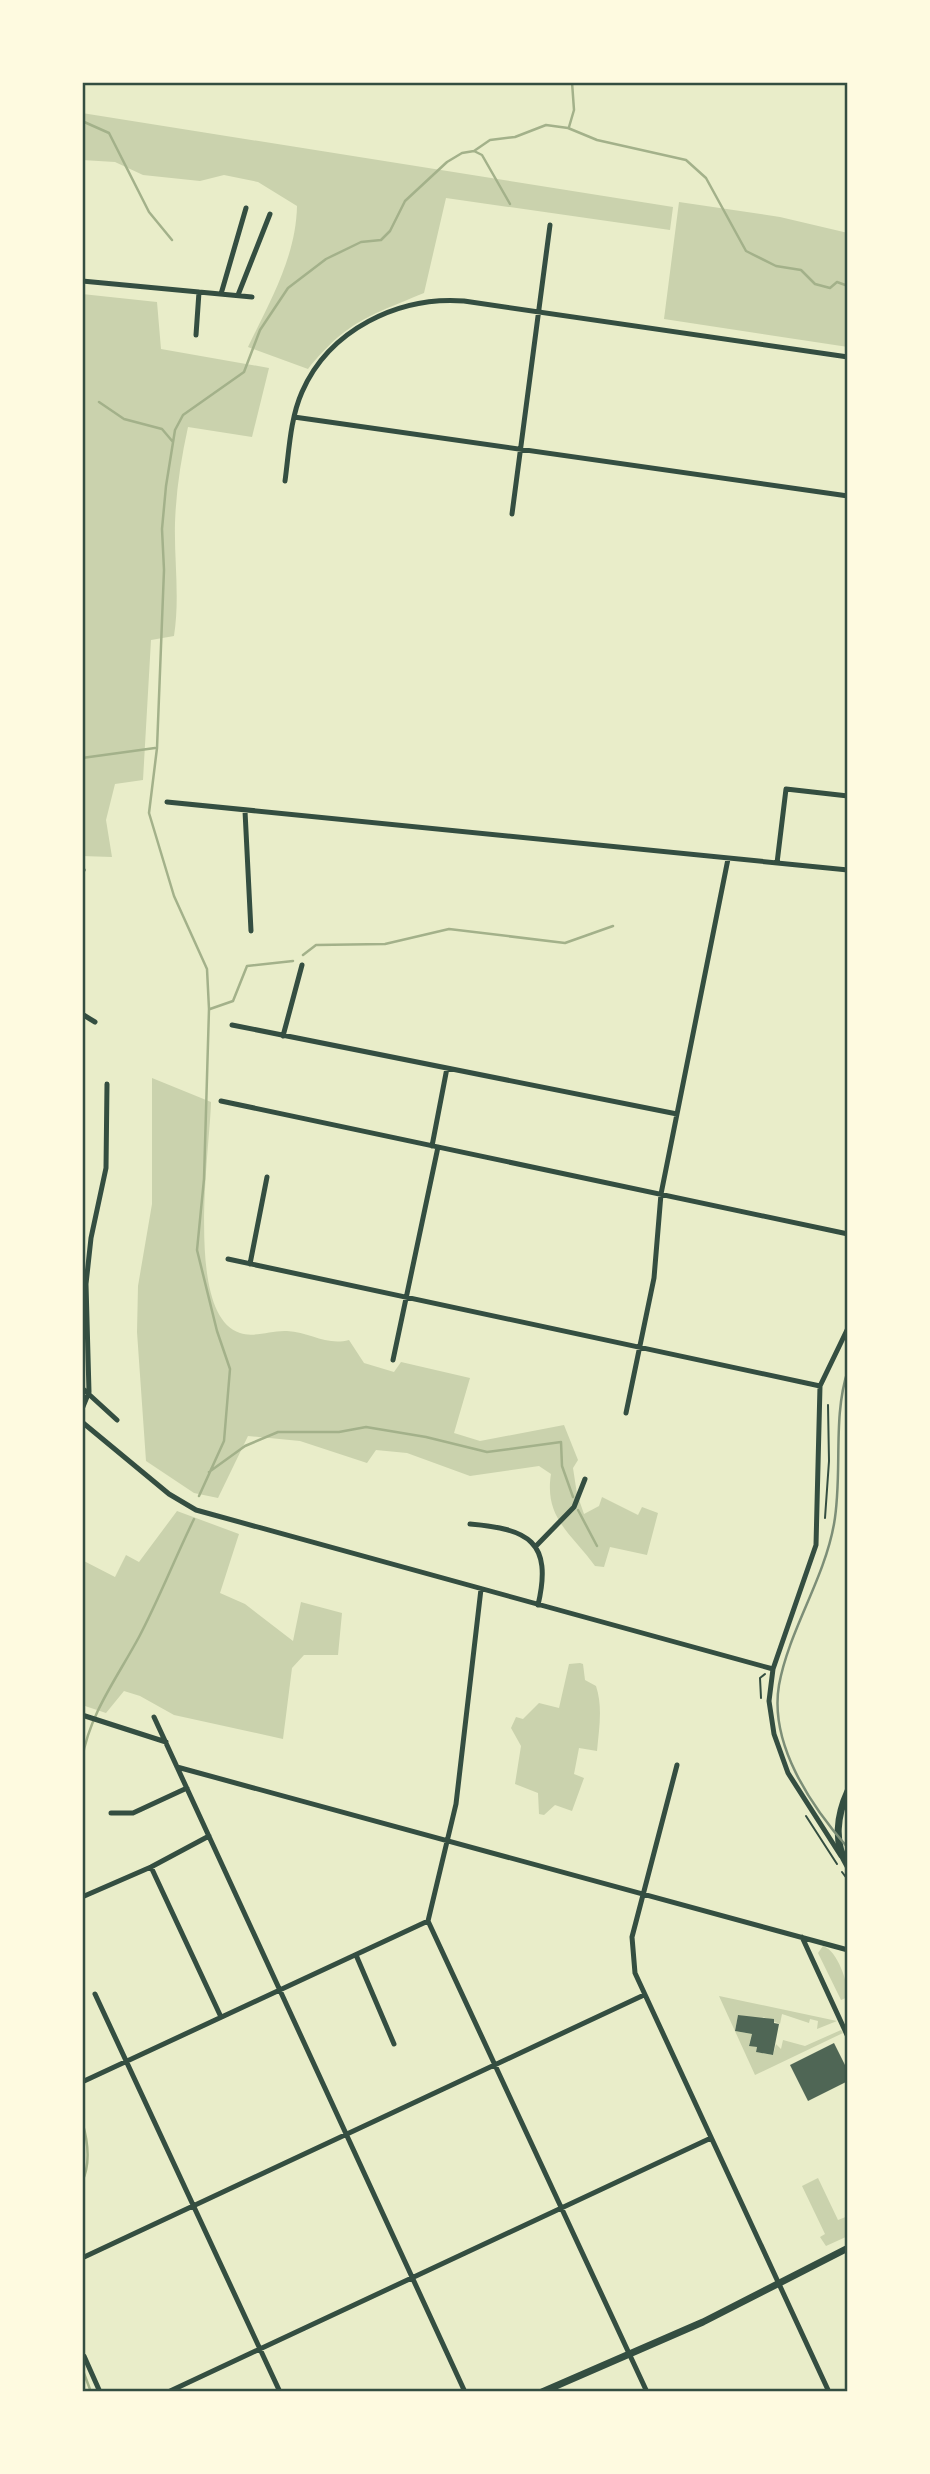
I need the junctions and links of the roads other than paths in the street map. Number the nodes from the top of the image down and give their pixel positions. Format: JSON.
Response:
{"nodes":[{"id":1,"x":246,"y":208,"type":"dead end"},
{"id":2,"x":270,"y":214,"type":"dead end"},
{"id":3,"x":550,"y":225,"type":"dead end"},
{"id":4,"x":82,"y":281,"type":"edge"},
{"id":5,"x":199,"y":292,"type":"junction"},
{"id":6,"x":221,"y":294,"type":"junction"},
{"id":7,"x":237,"y":295,"type":"junction"},
{"id":8,"x":252,"y":297,"type":"dead end"},
{"id":9,"x":539,"y":312,"type":"junction"},
{"id":10,"x":196,"y":335,"type":"dead end"},
{"id":11,"x":848,"y":357,"type":"edge"},
{"id":12,"x":294,"y":417,"type":"junction"},
{"id":13,"x":520,"y":449,"type":"junction"},
{"id":14,"x":285,"y":481,"type":"dead end"},
{"id":15,"x":848,"y":496,"type":"edge"},
{"id":16,"x":512,"y":514,"type":"dead end"},
{"id":17,"x":848,"y":796,"type":"edge"},
{"id":18,"x":167,"y":802,"type":"dead end"},
{"id":19,"x":245,"y":810,"type":"junction"},
{"id":20,"x":728,"y":859,"type":"junction"},
{"id":21,"x":777,"y":863,"type":"junction"},
{"id":22,"x":848,"y":870,"type":"edge"},
{"id":23,"x":251,"y":930,"type":"dead end"},
{"id":24,"x":302,"y":965,"type":"dead end"},
{"id":25,"x":82,"y":1014,"type":"edge"},
{"id":26,"x":95,"y":1022,"type":"dead end"},
{"id":27,"x":232,"y":1025,"type":"dead end"},
{"id":28,"x":283,"y":1035,"type":"junction"},
{"id":29,"x":447,"y":1068,"type":"junction"},
{"id":30,"x":107,"y":1084,"type":"dead end"},
{"id":31,"x":221,"y":1101,"type":"dead end"},
{"id":32,"x":677,"y":1114,"type":"junction"},
{"id":33,"x":435,"y":1146,"type":"junction"},
{"id":34,"x":267,"y":1177,"type":"dead end"},
{"id":35,"x":661,"y":1194,"type":"junction"},
{"id":36,"x":848,"y":1234,"type":"edge"},
{"id":37,"x":228,"y":1259,"type":"dead end"},
{"id":38,"x":250,"y":1264,"type":"junction"},
{"id":39,"x":406,"y":1297,"type":"junction"},
{"id":40,"x":848,"y":1328,"type":"edge"},
{"id":41,"x":639,"y":1347,"type":"junction"},
{"id":42,"x":393,"y":1360,"type":"dead end"},
{"id":43,"x":820,"y":1386,"type":"junction"},
{"id":44,"x":85,"y":1391,"type":"edge"},
{"id":45,"x":82,"y":1409,"type":"edge"},
{"id":46,"x":626,"y":1413,"type":"dead end"},
{"id":47,"x":117,"y":1420,"type":"dead end"},
{"id":48,"x":82,"y":1422,"type":"edge"},
{"id":49,"x":585,"y":1479,"type":"dead end"},
{"id":50,"x":470,"y":1524,"type":"dead end"},
{"id":51,"x":537,"y":1545,"type":"junction"},
{"id":52,"x":481,"y":1589,"type":"junction"},
{"id":53,"x":538,"y":1605,"type":"junction"},
{"id":54,"x":773,"y":1669,"type":"junction"},
{"id":55,"x":82,"y":1715,"type":"edge"},
{"id":56,"x":154,"y":1717,"type":"dead end"},
{"id":57,"x":166,"y":1742,"type":"junction"},
{"id":58,"x":677,"y":1765,"type":"dead end"},
{"id":59,"x":177,"y":1767,"type":"junction"},
{"id":60,"x":187,"y":1788,"type":"junction"},
{"id":61,"x":848,"y":1792,"type":"edge"},
{"id":62,"x":111,"y":1813,"type":"dead end"},
{"id":63,"x":209,"y":1836,"type":"junction"},
{"id":64,"x":448,"y":1841,"type":"junction"},
{"id":65,"x":846,"y":1864,"type":"edge"},
{"id":66,"x":151,"y":1867,"type":"junction"},
{"id":67,"x":643,"y":1894,"type":"junction"},
{"id":68,"x":82,"y":1897,"type":"edge"},
{"id":69,"x":428,"y":1921,"type":"junction"},
{"id":70,"x":802,"y":1937,"type":"junction"},
{"id":71,"x":848,"y":1950,"type":"edge"},
{"id":72,"x":356,"y":1955,"type":"junction"},
{"id":73,"x":280,"y":1990,"type":"junction"},
{"id":74,"x":95,"y":1994,"type":"dead end"},
{"id":75,"x":644,"y":1995,"type":"junction"},
{"id":76,"x":221,"y":2017,"type":"junction"},
{"id":77,"x":848,"y":2037,"type":"edge"},
{"id":78,"x":394,"y":2044,"type":"dead end"},
{"id":79,"x":127,"y":2061,"type":"junction"},
{"id":80,"x":495,"y":2065,"type":"junction"},
{"id":81,"x":82,"y":2082,"type":"edge"},
{"id":82,"x":347,"y":2134,"type":"junction"},
{"id":83,"x":710,"y":2138,"type":"junction"},
{"id":84,"x":194,"y":2206,"type":"junction"},
{"id":85,"x":561,"y":2208,"type":"junction"},
{"id":86,"x":848,"y":2248,"type":"edge"},
{"id":87,"x":82,"y":2258,"type":"edge"},
{"id":88,"x":413,"y":2277,"type":"junction"},
{"id":89,"x":779,"y":2283,"type":"junction"},
{"id":90,"x":260,"y":2349,"type":"junction"},
{"id":91,"x":629,"y":2352,"type":"junction"},
{"id":92,"x":84,"y":2357,"type":"dead end"},
{"id":93,"x":100,"y":2392,"type":"edge"},
{"id":94,"x":168,"y":2392,"type":"edge"},
{"id":95,"x":280,"y":2392,"type":"edge"},
{"id":96,"x":466,"y":2392,"type":"edge"},
{"id":97,"x":542,"y":2392,"type":"edge"},
{"id":98,"x":647,"y":2392,"type":"edge"},
{"id":99,"x":829,"y":2392,"type":"edge"}],
"edges":[{"from":1,"to":6,"type":"street"},
{"from":2,"to":7,"type":"street"},
{"from":3,"to":9,"type":"street"},
{"from":4,"to":5,"type":"street"},
{"from":5,"to":6,"type":"street"},
{"from":5,"to":10,"type":"street"},
{"from":6,"to":7,"type":"street"},
{"from":7,"to":8,"type":"street"},
{"from":9,"to":11,"type":"street"},
{"from":9,"to":12,"type":"street"},
{"from":9,"to":13,"type":"street"},
{"from":12,"to":13,"type":"street"},
{"from":12,"to":14,"type":"street"},
{"from":13,"to":15,"type":"street"},
{"from":13,"to":16,"type":"street"},
{"from":17,"to":21,"type":"street"},
{"from":18,"to":19,"type":"street"},
{"from":19,"to":20,"type":"street"},
{"from":19,"to":23,"type":"street"},
{"from":20,"to":21,"type":"street"},
{"from":20,"to":32,"type":"street"},
{"from":21,"to":22,"type":"street"},
{"from":24,"to":28,"type":"street"},
{"from":25,"to":26,"type":"street"},
{"from":27,"to":28,"type":"street"},
{"from":28,"to":29,"type":"street"},
{"from":29,"to":32,"type":"street"},
{"from":29,"to":33,"type":"street"},
{"from":30,"to":44,"type":"street"},
{"from":31,"to":33,"type":"street"},
{"from":32,"to":35,"type":"street"},
{"from":33,"to":35,"type":"street"},
{"from":33,"to":39,"type":"street"},
{"from":34,"to":38,"type":"street"},
{"from":35,"to":36,"type":"street"},
{"from":35,"to":41,"type":"street"},
{"from":37,"to":38,"type":"street"},
{"from":38,"to":39,"type":"street"},
{"from":39,"to":41,"type":"street"},
{"from":39,"to":42,"type":"street"},
{"from":40,"to":43,"type":"street"},
{"from":41,"to":43,"type":"street"},
{"from":41,"to":46,"type":"street"},
{"from":43,"to":54,"type":"street"},
{"from":44,"to":45,"type":"street"},
{"from":44,"to":47,"type":"street"},
{"from":48,"to":52,"type":"street"},
{"from":49,"to":51,"type":"street"},
{"from":50,"to":51,"type":"street"},
{"from":51,"to":53,"type":"street"},
{"from":52,"to":53,"type":"street"},
{"from":52,"to":64,"type":"street"},
{"from":53,"to":54,"type":"street"},
{"from":54,"to":65,"type":"street"},
{"from":55,"to":57,"type":"street"},
{"from":56,"to":57,"type":"street"},
{"from":57,"to":59,"type":"street"},
{"from":58,"to":67,"type":"street"},
{"from":59,"to":60,"type":"street"},
{"from":59,"to":64,"type":"street"},
{"from":60,"to":62,"type":"street"},
{"from":60,"to":63,"type":"street"},
{"from":61,"to":65,"type":"main road"},
{"from":63,"to":66,"type":"street"},
{"from":63,"to":73,"type":"street"},
{"from":64,"to":67,"type":"street"},
{"from":64,"to":69,"type":"street"},
{"from":66,"to":68,"type":"street"},
{"from":66,"to":76,"type":"street"},
{"from":67,"to":70,"type":"street"},
{"from":67,"to":75,"type":"street"},
{"from":69,"to":72,"type":"street"},
{"from":69,"to":80,"type":"street"},
{"from":70,"to":71,"type":"street"},
{"from":70,"to":77,"type":"street"},
{"from":72,"to":73,"type":"street"},
{"from":72,"to":78,"type":"street"},
{"from":73,"to":76,"type":"street"},
{"from":73,"to":82,"type":"street"},
{"from":74,"to":79,"type":"street"},
{"from":75,"to":80,"type":"street"},
{"from":75,"to":83,"type":"street"},
{"from":76,"to":79,"type":"street"},
{"from":79,"to":81,"type":"street"},
{"from":79,"to":84,"type":"street"},
{"from":80,"to":82,"type":"street"},
{"from":80,"to":85,"type":"street"},
{"from":82,"to":84,"type":"street"},
{"from":82,"to":88,"type":"street"},
{"from":83,"to":85,"type":"street"},
{"from":83,"to":89,"type":"street"},
{"from":84,"to":87,"type":"street"},
{"from":84,"to":90,"type":"street"},
{"from":85,"to":88,"type":"street"},
{"from":85,"to":91,"type":"street"},
{"from":86,"to":89,"type":"main road"},
{"from":88,"to":90,"type":"street"},
{"from":88,"to":96,"type":"street"},
{"from":89,"to":91,"type":"main road"},
{"from":89,"to":99,"type":"street"},
{"from":90,"to":94,"type":"street"},
{"from":90,"to":95,"type":"street"},
{"from":91,"to":97,"type":"main road"},
{"from":91,"to":98,"type":"street"},
{"from":92,"to":93,"type":"street"}]}
